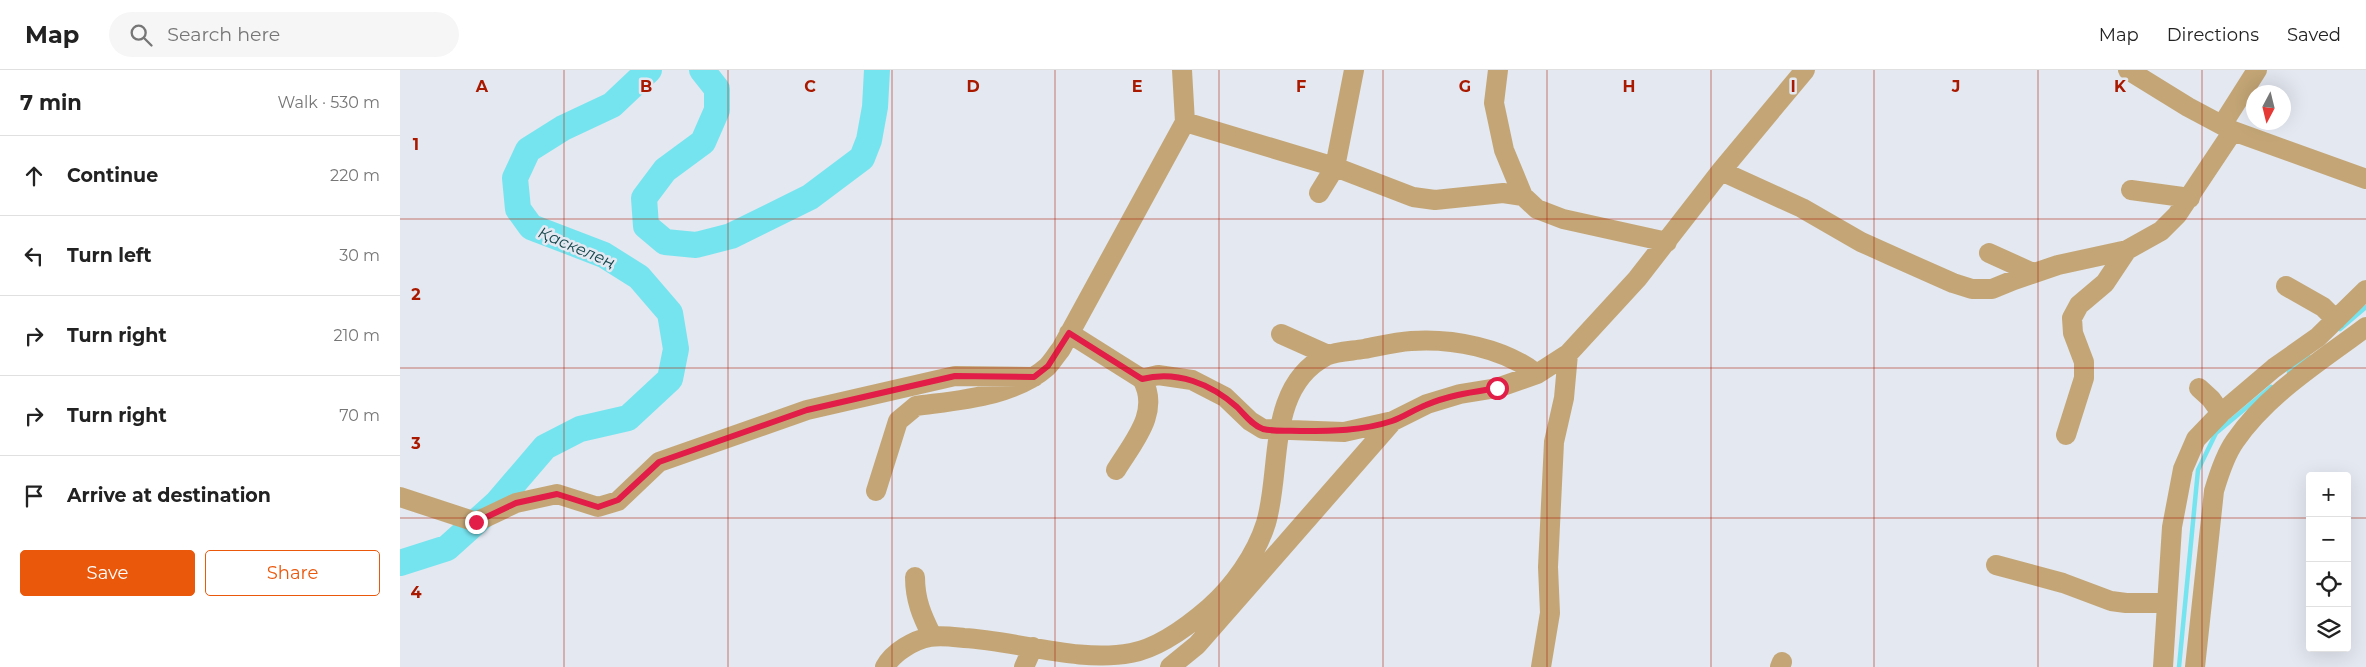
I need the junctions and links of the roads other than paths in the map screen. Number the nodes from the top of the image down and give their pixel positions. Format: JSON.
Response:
{"nodes":[{"id":1,"x":1182,"y":70,"type":"edge"},
{"id":2,"x":1354,"y":70,"type":"edge"},
{"id":3,"x":1498,"y":70,"type":"edge"},
{"id":4,"x":1805,"y":70,"type":"edge"},
{"id":5,"x":2128,"y":70,"type":"edge"},
{"id":6,"x":2257,"y":70,"type":"edge"},
{"id":7,"x":1185,"y":122,"type":"junction"},
{"id":8,"x":2228,"y":128,"type":"junction"},
{"id":9,"x":1335,"y":168,"type":"junction"},
{"id":10,"x":1721,"y":171,"type":"junction"},
{"id":11,"x":2366,"y":179,"type":"edge"},
{"id":12,"x":2131,"y":190,"type":"dead end"},
{"id":13,"x":1319,"y":193,"type":"dead end"},
{"id":14,"x":1523,"y":196,"type":"junction"},
{"id":15,"x":2190,"y":198,"type":"junction"},
{"id":16,"x":1666,"y":242,"type":"junction"},
{"id":17,"x":2127,"y":250,"type":"junction"},
{"id":18,"x":1989,"y":253,"type":"dead end"},
{"id":19,"x":2033,"y":273,"type":"junction"},
{"id":20,"x":2286,"y":286,"type":"dead end"},
{"id":21,"x":2366,"y":290,"type":"edge"},
{"id":22,"x":2336,"y":320,"type":"junction"},
{"id":23,"x":2366,"y":327,"type":"edge"},
{"id":24,"x":1069,"y":333,"type":"junction"},
{"id":25,"x":1281,"y":334,"type":"dead end"},
{"id":26,"x":1568,"y":354,"type":"junction"},
{"id":27,"x":1328,"y":355,"type":"junction"},
{"id":28,"x":1537,"y":374,"type":"junction"},
{"id":29,"x":1034,"y":377,"type":"junction"},
{"id":30,"x":1142,"y":379,"type":"junction"},
{"id":31,"x":2199,"y":388,"type":"dead end"},
{"id":32,"x":2221,"y":413,"type":"junction"},
{"id":33,"x":1392,"y":421,"type":"junction"},
{"id":34,"x":1280,"y":430,"type":"junction"},
{"id":35,"x":2066,"y":436,"type":"dead end"},
{"id":36,"x":1116,"y":470,"type":"dead end"},
{"id":37,"x":876,"y":491,"type":"dead end"},
{"id":38,"x":400,"y":497,"type":"edge"},
{"id":39,"x":1996,"y":565,"type":"dead end"},
{"id":40,"x":914,"y":577,"type":"dead end"},
{"id":41,"x":2167,"y":603,"type":"junction"},
{"id":42,"x":932,"y":636,"type":"junction"},
{"id":43,"x":1033,"y":647,"type":"junction"},
{"id":44,"x":885,"y":667,"type":"edge"},
{"id":45,"x":1024,"y":667,"type":"edge"},
{"id":46,"x":1170,"y":667,"type":"edge"},
{"id":47,"x":1541,"y":667,"type":"edge"},
{"id":48,"x":2162,"y":667,"type":"edge"},
{"id":49,"x":2195,"y":667,"type":"edge"}],
"edges":[{"from":1,"to":7,"type":"street"},
{"from":2,"to":9,"type":"street"},
{"from":3,"to":14,"type":"street"},
{"from":4,"to":10,"type":"street"},
{"from":5,"to":8,"type":"street"},
{"from":6,"to":8,"type":"street"},
{"from":7,"to":9,"type":"street"},
{"from":7,"to":24,"type":"street"},
{"from":8,"to":11,"type":"street"},
{"from":8,"to":15,"type":"street"},
{"from":9,"to":13,"type":"street"},
{"from":9,"to":14,"type":"street"},
{"from":10,"to":16,"type":"street"},
{"from":10,"to":19,"type":"street"},
{"from":12,"to":15,"type":"street"},
{"from":14,"to":16,"type":"street"},
{"from":15,"to":17,"type":"street"},
{"from":16,"to":26,"type":"street"},
{"from":17,"to":19,"type":"street"},
{"from":17,"to":35,"type":"street"},
{"from":18,"to":19,"type":"street"},
{"from":20,"to":22,"type":"street"},
{"from":21,"to":22,"type":"street"},
{"from":22,"to":32,"type":"street"},
{"from":23,"to":49,"type":"street"},
{"from":24,"to":29,"type":"street"},
{"from":24,"to":30,"type":"street"},
{"from":25,"to":27,"type":"street"},
{"from":26,"to":28,"type":"street"},
{"from":26,"to":47,"type":"street"},
{"from":27,"to":28,"type":"street"},
{"from":27,"to":34,"type":"street"},
{"from":28,"to":33,"type":"street"},
{"from":29,"to":37,"type":"street"},
{"from":29,"to":38,"type":"street"},
{"from":30,"to":34,"type":"street"},
{"from":30,"to":36,"type":"street"},
{"from":31,"to":32,"type":"street"},
{"from":32,"to":41,"type":"street"},
{"from":33,"to":34,"type":"street"},
{"from":33,"to":46,"type":"street"},
{"from":34,"to":43,"type":"street"},
{"from":39,"to":41,"type":"street"},
{"from":40,"to":42,"type":"street"},
{"from":41,"to":48,"type":"street"},
{"from":42,"to":43,"type":"street"},
{"from":42,"to":44,"type":"street"},
{"from":43,"to":45,"type":"street"}]}
